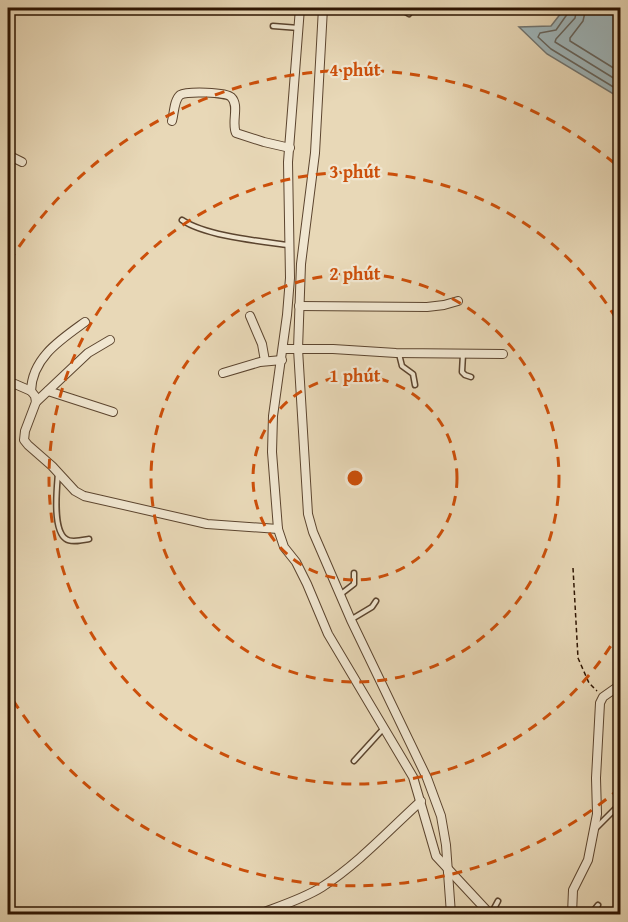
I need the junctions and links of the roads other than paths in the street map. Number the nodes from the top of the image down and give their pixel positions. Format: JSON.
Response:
{"nodes":[{"id":1,"x":300,"y":8,"type":"edge"},
{"id":2,"x":323,"y":8,"type":"edge"},
{"id":3,"x":399,"y":8,"type":"edge"},
{"id":4,"x":409,"y":14,"type":"dead end"},
{"id":5,"x":273,"y":26,"type":"dead end"},
{"id":6,"x":299,"y":28,"type":"junction"},
{"id":7,"x":172,"y":121,"type":"dead end"},
{"id":8,"x":290,"y":148,"type":"junction"},
{"id":9,"x":8,"y":155,"type":"edge"},
{"id":10,"x":22,"y":162,"type":"dead end"},
{"id":11,"x":182,"y":220,"type":"dead end"},
{"id":12,"x":289,"y":245,"type":"junction"},
{"id":13,"x":458,"y":301,"type":"dead end"},
{"id":14,"x":299,"y":306,"type":"junction"},
{"id":15,"x":250,"y":316,"type":"dead end"},
{"id":16,"x":85,"y":322,"type":"dead end"},
{"id":17,"x":110,"y":340,"type":"dead end"},
{"id":18,"x":291,"y":349,"type":"junction"},
{"id":19,"x":399,"y":353,"type":"junction"},
{"id":20,"x":464,"y":353,"type":"junction"},
{"id":21,"x":503,"y":354,"type":"dead end"},
{"id":22,"x":282,"y":360,"type":"junction"},
{"id":23,"x":265,"y":361,"type":"junction"},
{"id":24,"x":223,"y":373,"type":"dead end"},
{"id":25,"x":471,"y":377,"type":"dead end"},
{"id":26,"x":8,"y":381,"type":"edge"},
{"id":27,"x":415,"y":385,"type":"dead end"},
{"id":28,"x":31,"y":391,"type":"junction"},
{"id":29,"x":48,"y":391,"type":"junction"},
{"id":30,"x":36,"y":402,"type":"junction"},
{"id":31,"x":113,"y":412,"type":"dead end"},
{"id":32,"x":58,"y":472,"type":"junction"},
{"id":33,"x":278,"y":529,"type":"junction"},
{"id":34,"x":89,"y":539,"type":"dead end"},
{"id":35,"x":354,"y":573,"type":"dead end"},
{"id":36,"x":340,"y":595,"type":"junction"},
{"id":37,"x":376,"y":601,"type":"dead end"},
{"id":38,"x":351,"y":620,"type":"junction"},
{"id":39,"x":621,"y":685,"type":"edge"},
{"id":40,"x":384,"y":728,"type":"junction"},
{"id":41,"x":354,"y":761,"type":"dead end"},
{"id":42,"x":421,"y":801,"type":"junction"},
{"id":43,"x":621,"y":804,"type":"edge"},
{"id":44,"x":594,"y":829,"type":"junction"},
{"id":45,"x":446,"y":866,"type":"junction"},
{"id":46,"x":498,"y":901,"type":"dead end"},
{"id":47,"x":598,"y":905,"type":"dead end"},
{"id":48,"x":259,"y":915,"type":"edge"},
{"id":49,"x":451,"y":915,"type":"edge"},
{"id":50,"x":490,"y":915,"type":"edge"},
{"id":51,"x":572,"y":915,"type":"edge"},
{"id":52,"x":591,"y":915,"type":"edge"}],
"edges":[{"from":1,"to":6,"type":"street"},
{"from":2,"to":14,"type":"street"},
{"from":3,"to":4,"type":"lane"},
{"from":5,"to":6,"type":"lane"},
{"from":6,"to":8,"type":"street"},
{"from":7,"to":8,"type":"street"},
{"from":8,"to":12,"type":"street"},
{"from":9,"to":10,"type":"street"},
{"from":11,"to":12,"type":"lane"},
{"from":12,"to":18,"type":"street"},
{"from":13,"to":14,"type":"street"},
{"from":14,"to":18,"type":"street"},
{"from":15,"to":23,"type":"street"},
{"from":16,"to":28,"type":"street"},
{"from":17,"to":29,"type":"street"},
{"from":18,"to":19,"type":"street"},
{"from":18,"to":22,"type":"street"},
{"from":18,"to":36,"type":"street"},
{"from":19,"to":20,"type":"street"},
{"from":19,"to":27,"type":"lane"},
{"from":20,"to":21,"type":"street"},
{"from":20,"to":25,"type":"lane"},
{"from":22,"to":23,"type":"street"},
{"from":22,"to":33,"type":"street"},
{"from":23,"to":24,"type":"street"},
{"from":26,"to":28,"type":"street"},
{"from":28,"to":30,"type":"street"},
{"from":29,"to":30,"type":"street"},
{"from":29,"to":31,"type":"street"},
{"from":30,"to":32,"type":"street"},
{"from":32,"to":33,"type":"street"},
{"from":32,"to":34,"type":"lane"},
{"from":33,"to":40,"type":"street"},
{"from":35,"to":36,"type":"lane"},
{"from":36,"to":38,"type":"street"},
{"from":37,"to":38,"type":"lane"},
{"from":38,"to":45,"type":"street"},
{"from":39,"to":44,"type":"street"},
{"from":40,"to":41,"type":"lane"},
{"from":40,"to":42,"type":"street"},
{"from":42,"to":45,"type":"street"},
{"from":42,"to":48,"type":"street"},
{"from":43,"to":44,"type":"lane"},
{"from":44,"to":51,"type":"street"},
{"from":45,"to":49,"type":"street"},
{"from":45,"to":50,"type":"street"},
{"from":46,"to":50,"type":"lane"},
{"from":47,"to":52,"type":"lane"}]}
